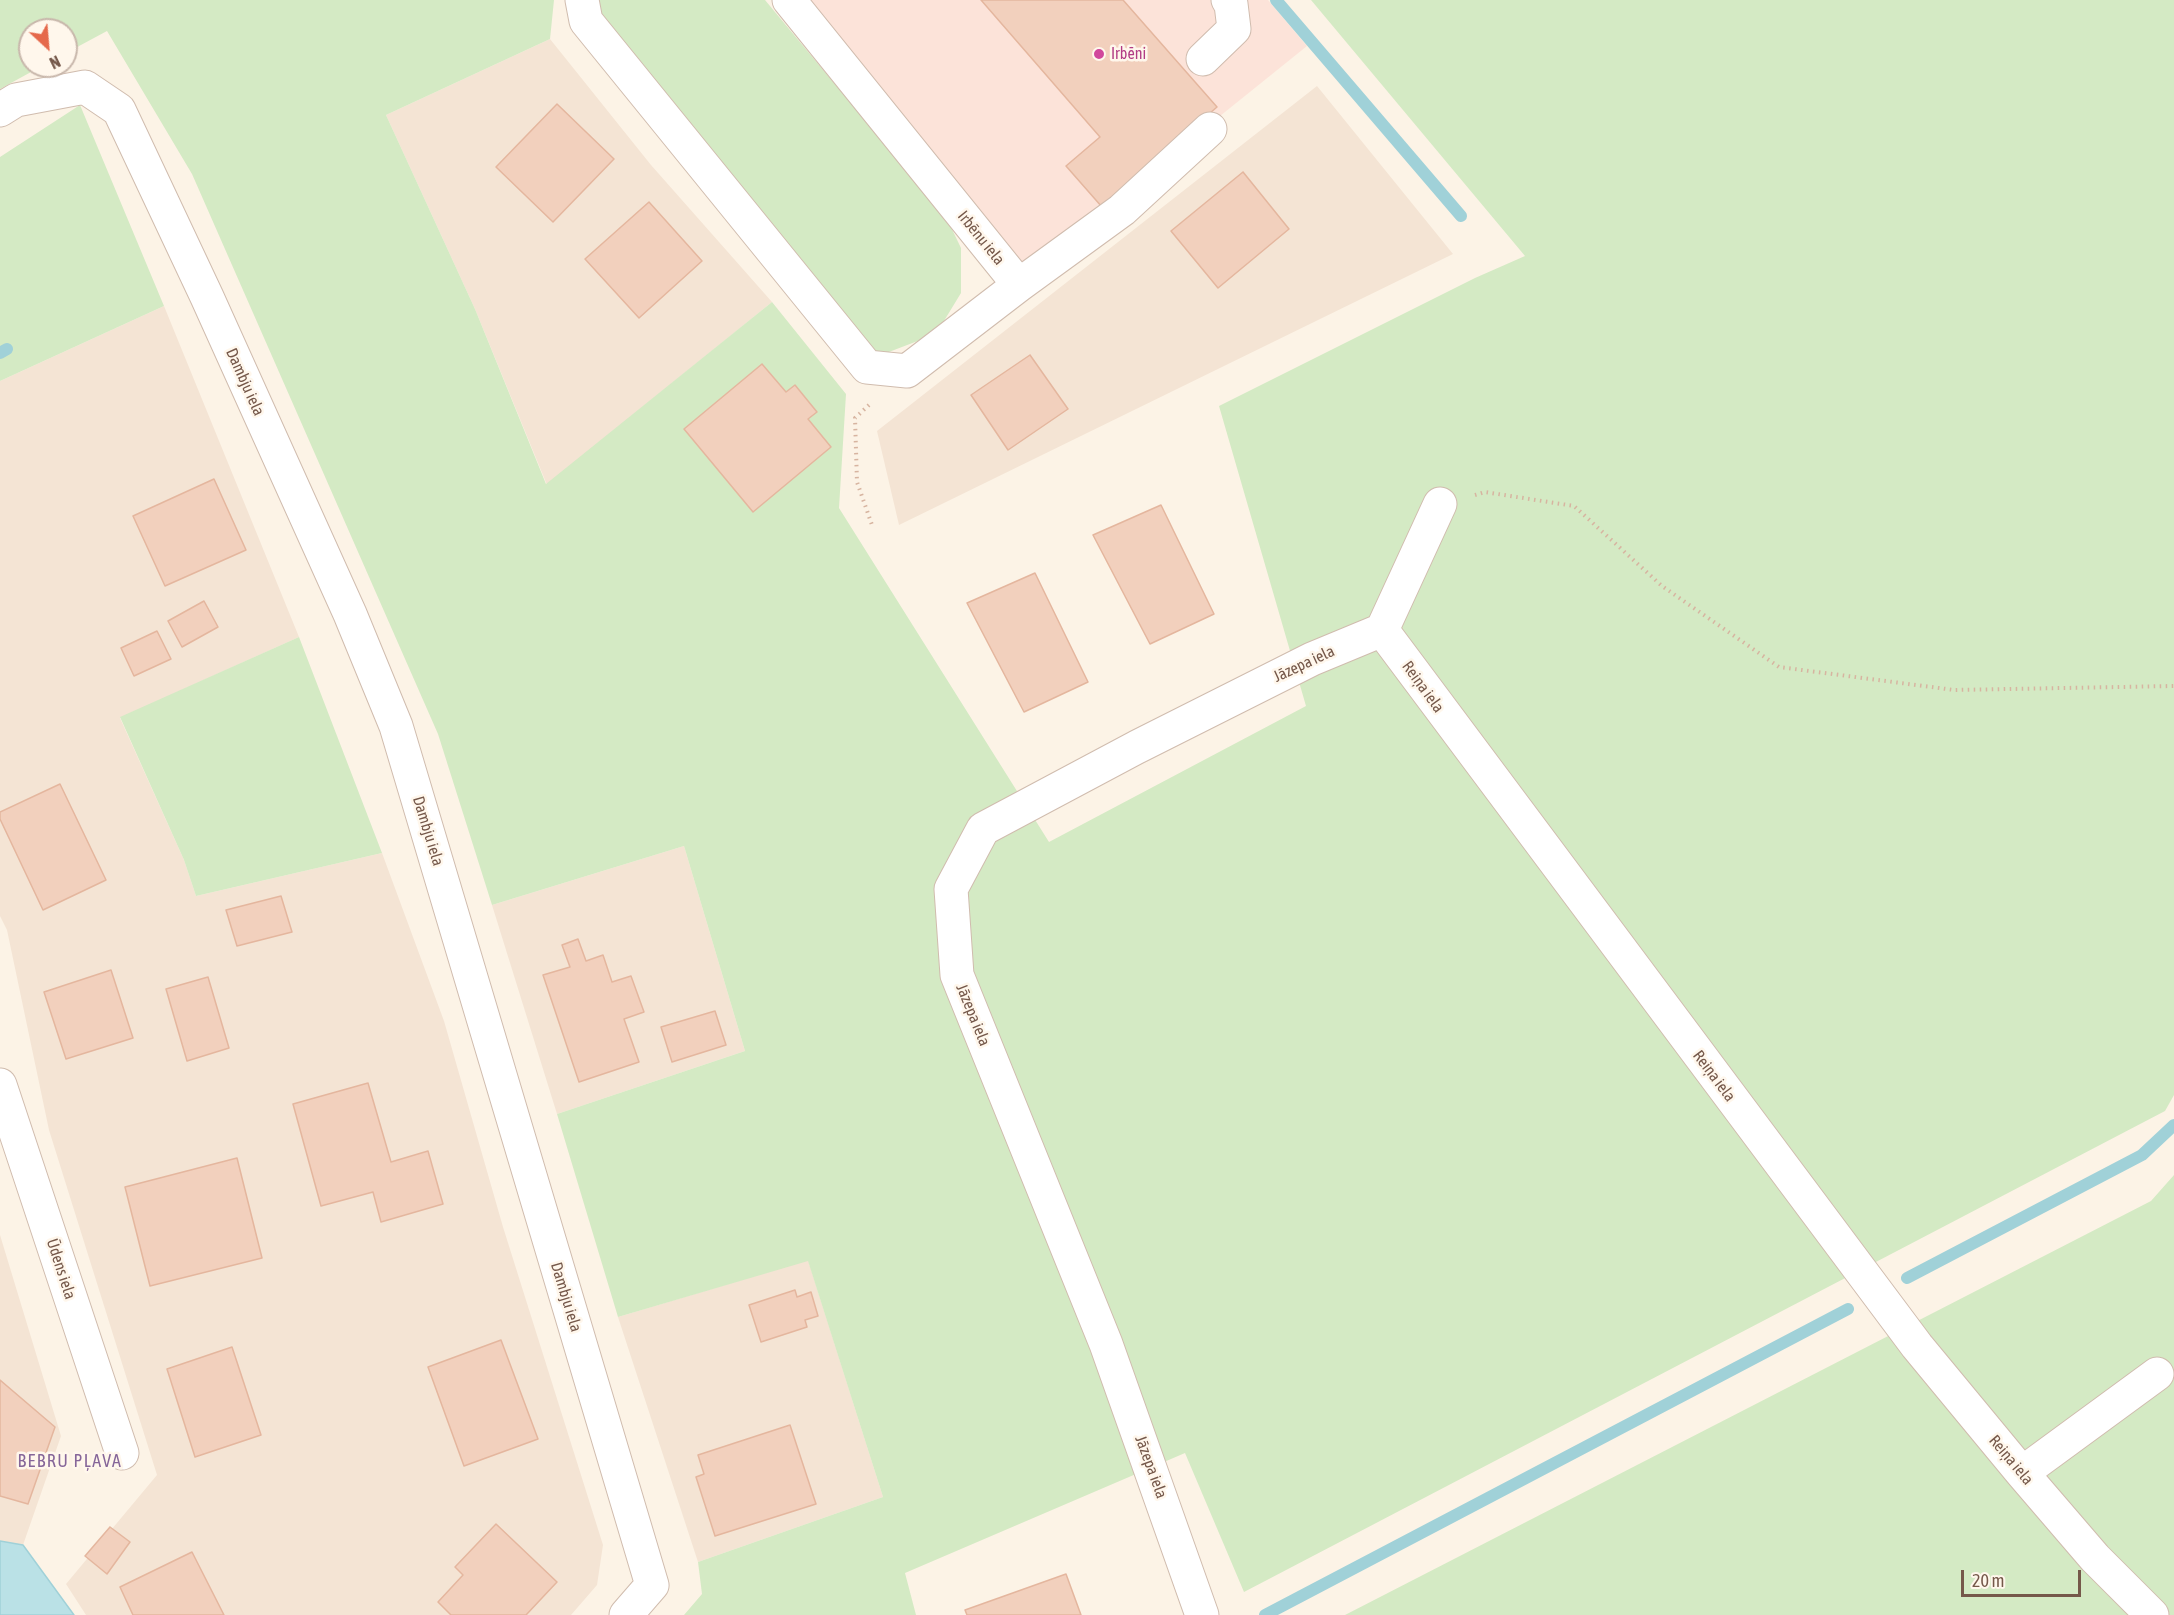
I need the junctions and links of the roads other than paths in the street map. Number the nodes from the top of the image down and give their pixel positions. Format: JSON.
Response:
{"nodes":[{"id":1,"x":582,"y":0,"type":"edge"},
{"id":2,"x":789,"y":0,"type":"edge"},
{"id":3,"x":1228,"y":0,"type":"edge"},
{"id":4,"x":1203,"y":59,"type":"dead end"},
{"id":5,"x":0,"y":110,"type":"edge"},
{"id":6,"x":1210,"y":129,"type":"dead end"},
{"id":7,"x":1019,"y":285,"type":"junction"},
{"id":8,"x":1440,"y":504,"type":"road end"},
{"id":9,"x":1382,"y":630,"type":"junction"},
{"id":10,"x":0,"y":1085,"type":"edge"},
{"id":11,"x":2157,"y":1374,"type":"dead end"},
{"id":12,"x":122,"y":1453,"type":"dead end"},
{"id":13,"x":2022,"y":1473,"type":"junction"},
{"id":14,"x":626,"y":1615,"type":"edge"},
{"id":15,"x":1202,"y":1615,"type":"edge"},
{"id":16,"x":2152,"y":1615,"type":"edge"}],
"edges":[{"from":1,"to":7,"type":"street"},
{"from":2,"to":7,"type":"street","name":"Irbēnu iela"},
{"from":3,"to":4,"type":"street"},
{"from":5,"to":14,"type":"street","name":"Dambju iela"},
{"from":6,"to":7,"type":"street"},
{"from":8,"to":9,"type":"street"},
{"from":9,"to":13,"type":"street","name":"Reiņa iela"},
{"from":9,"to":15,"type":"street","name":"Jāzepa iela"},
{"from":10,"to":12,"type":"street","name":"Ūdens iela"},
{"from":11,"to":13,"type":"street"},
{"from":13,"to":16,"type":"street","name":"Reiņa iela"}]}
